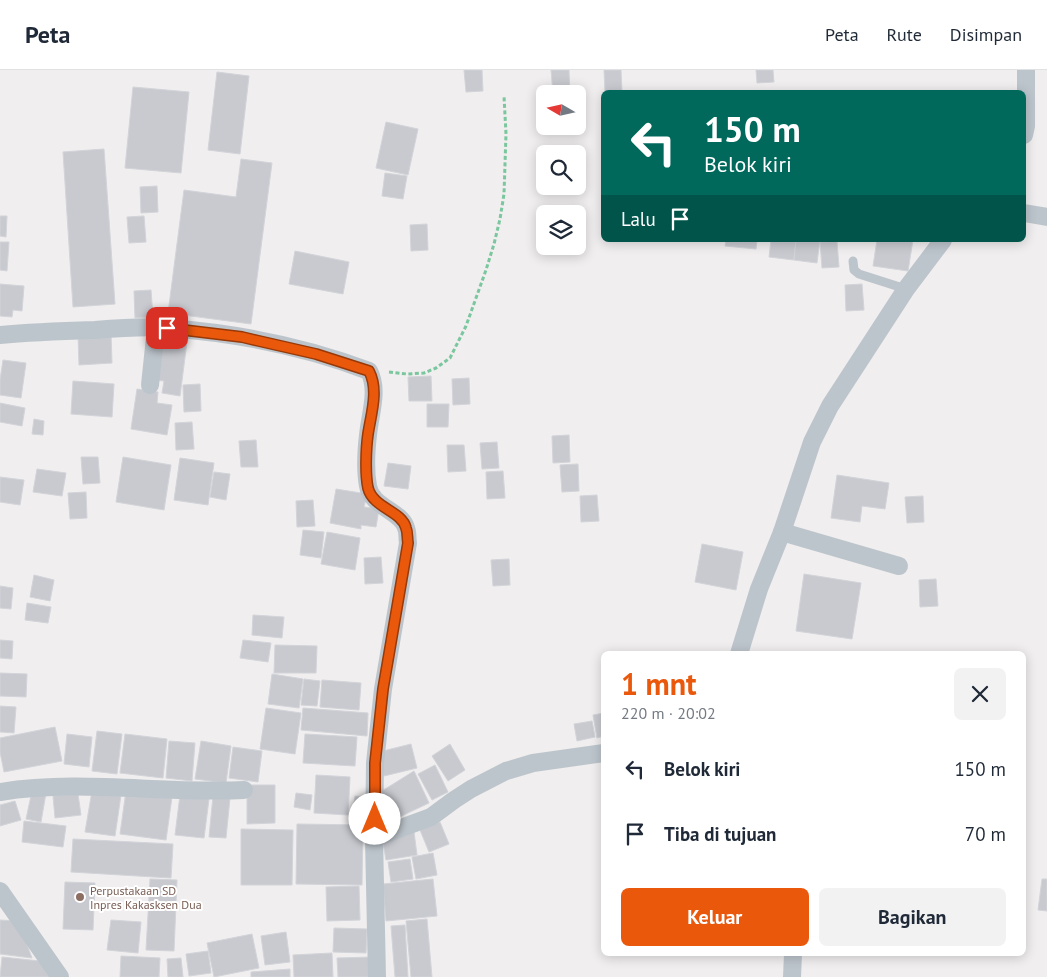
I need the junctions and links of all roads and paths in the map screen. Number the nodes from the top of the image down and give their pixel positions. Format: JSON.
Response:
{"nodes":[{"id":1,"x":1026,"y":70,"type":"edge"},
{"id":2,"x":1026,"y":90,"type":"edge"},
{"id":3,"x":1026,"y":90,"type":"edge"},
{"id":4,"x":504,"y":96,"type":"dead end"},
{"id":5,"x":1026,"y":126,"type":"edge"},
{"id":6,"x":1026,"y":213,"type":"edge"},
{"id":7,"x":1047,"y":217,"type":"edge"},
{"id":8,"x":941,"y":242,"type":"edge"},
{"id":9,"x":853,"y":261,"type":"dead end"},
{"id":10,"x":906,"y":289,"type":"junction"},
{"id":11,"x":156,"y":328,"type":"junction"},
{"id":12,"x":0,"y":335,"type":"edge"},
{"id":13,"x":369,"y":371,"type":"junction"},
{"id":14,"x":150,"y":385,"type":"dead end"},
{"id":15,"x":782,"y":532,"type":"junction"},
{"id":16,"x":898,"y":566,"type":"dead end"},
{"id":17,"x":740,"y":651,"type":"edge"},
{"id":18,"x":601,"y":753,"type":"edge"},
{"id":19,"x":244,"y":790,"type":"dead end"},
{"id":20,"x":0,"y":792,"type":"edge"},
{"id":21,"x":374,"y":838,"type":"junction"},
{"id":22,"x":0,"y":891,"type":"edge"},
{"id":23,"x":793,"y":956,"type":"edge"},
{"id":24,"x":60,"y":977,"type":"edge"},
{"id":25,"x":377,"y":977,"type":"edge"},
{"id":26,"x":792,"y":977,"type":"edge"}],
"edges":[{"from":1,"to":3,"type":"street"},
{"from":2,"to":5,"type":"street"},
{"from":4,"to":13,"type":"path"},
{"from":6,"to":7,"type":"street"},
{"from":8,"to":10,"type":"street"},
{"from":9,"to":10,"type":"lane"},
{"from":10,"to":15,"type":"street"},
{"from":11,"to":12,"type":"street"},
{"from":11,"to":13,"type":"street"},
{"from":11,"to":14,"type":"street"},
{"from":13,"to":21,"type":"street"},
{"from":15,"to":16,"type":"street"},
{"from":15,"to":17,"type":"street"},
{"from":18,"to":21,"type":"street"},
{"from":19,"to":20,"type":"street"},
{"from":21,"to":25,"type":"street"},
{"from":22,"to":24,"type":"street"},
{"from":23,"to":26,"type":"street"}]}
